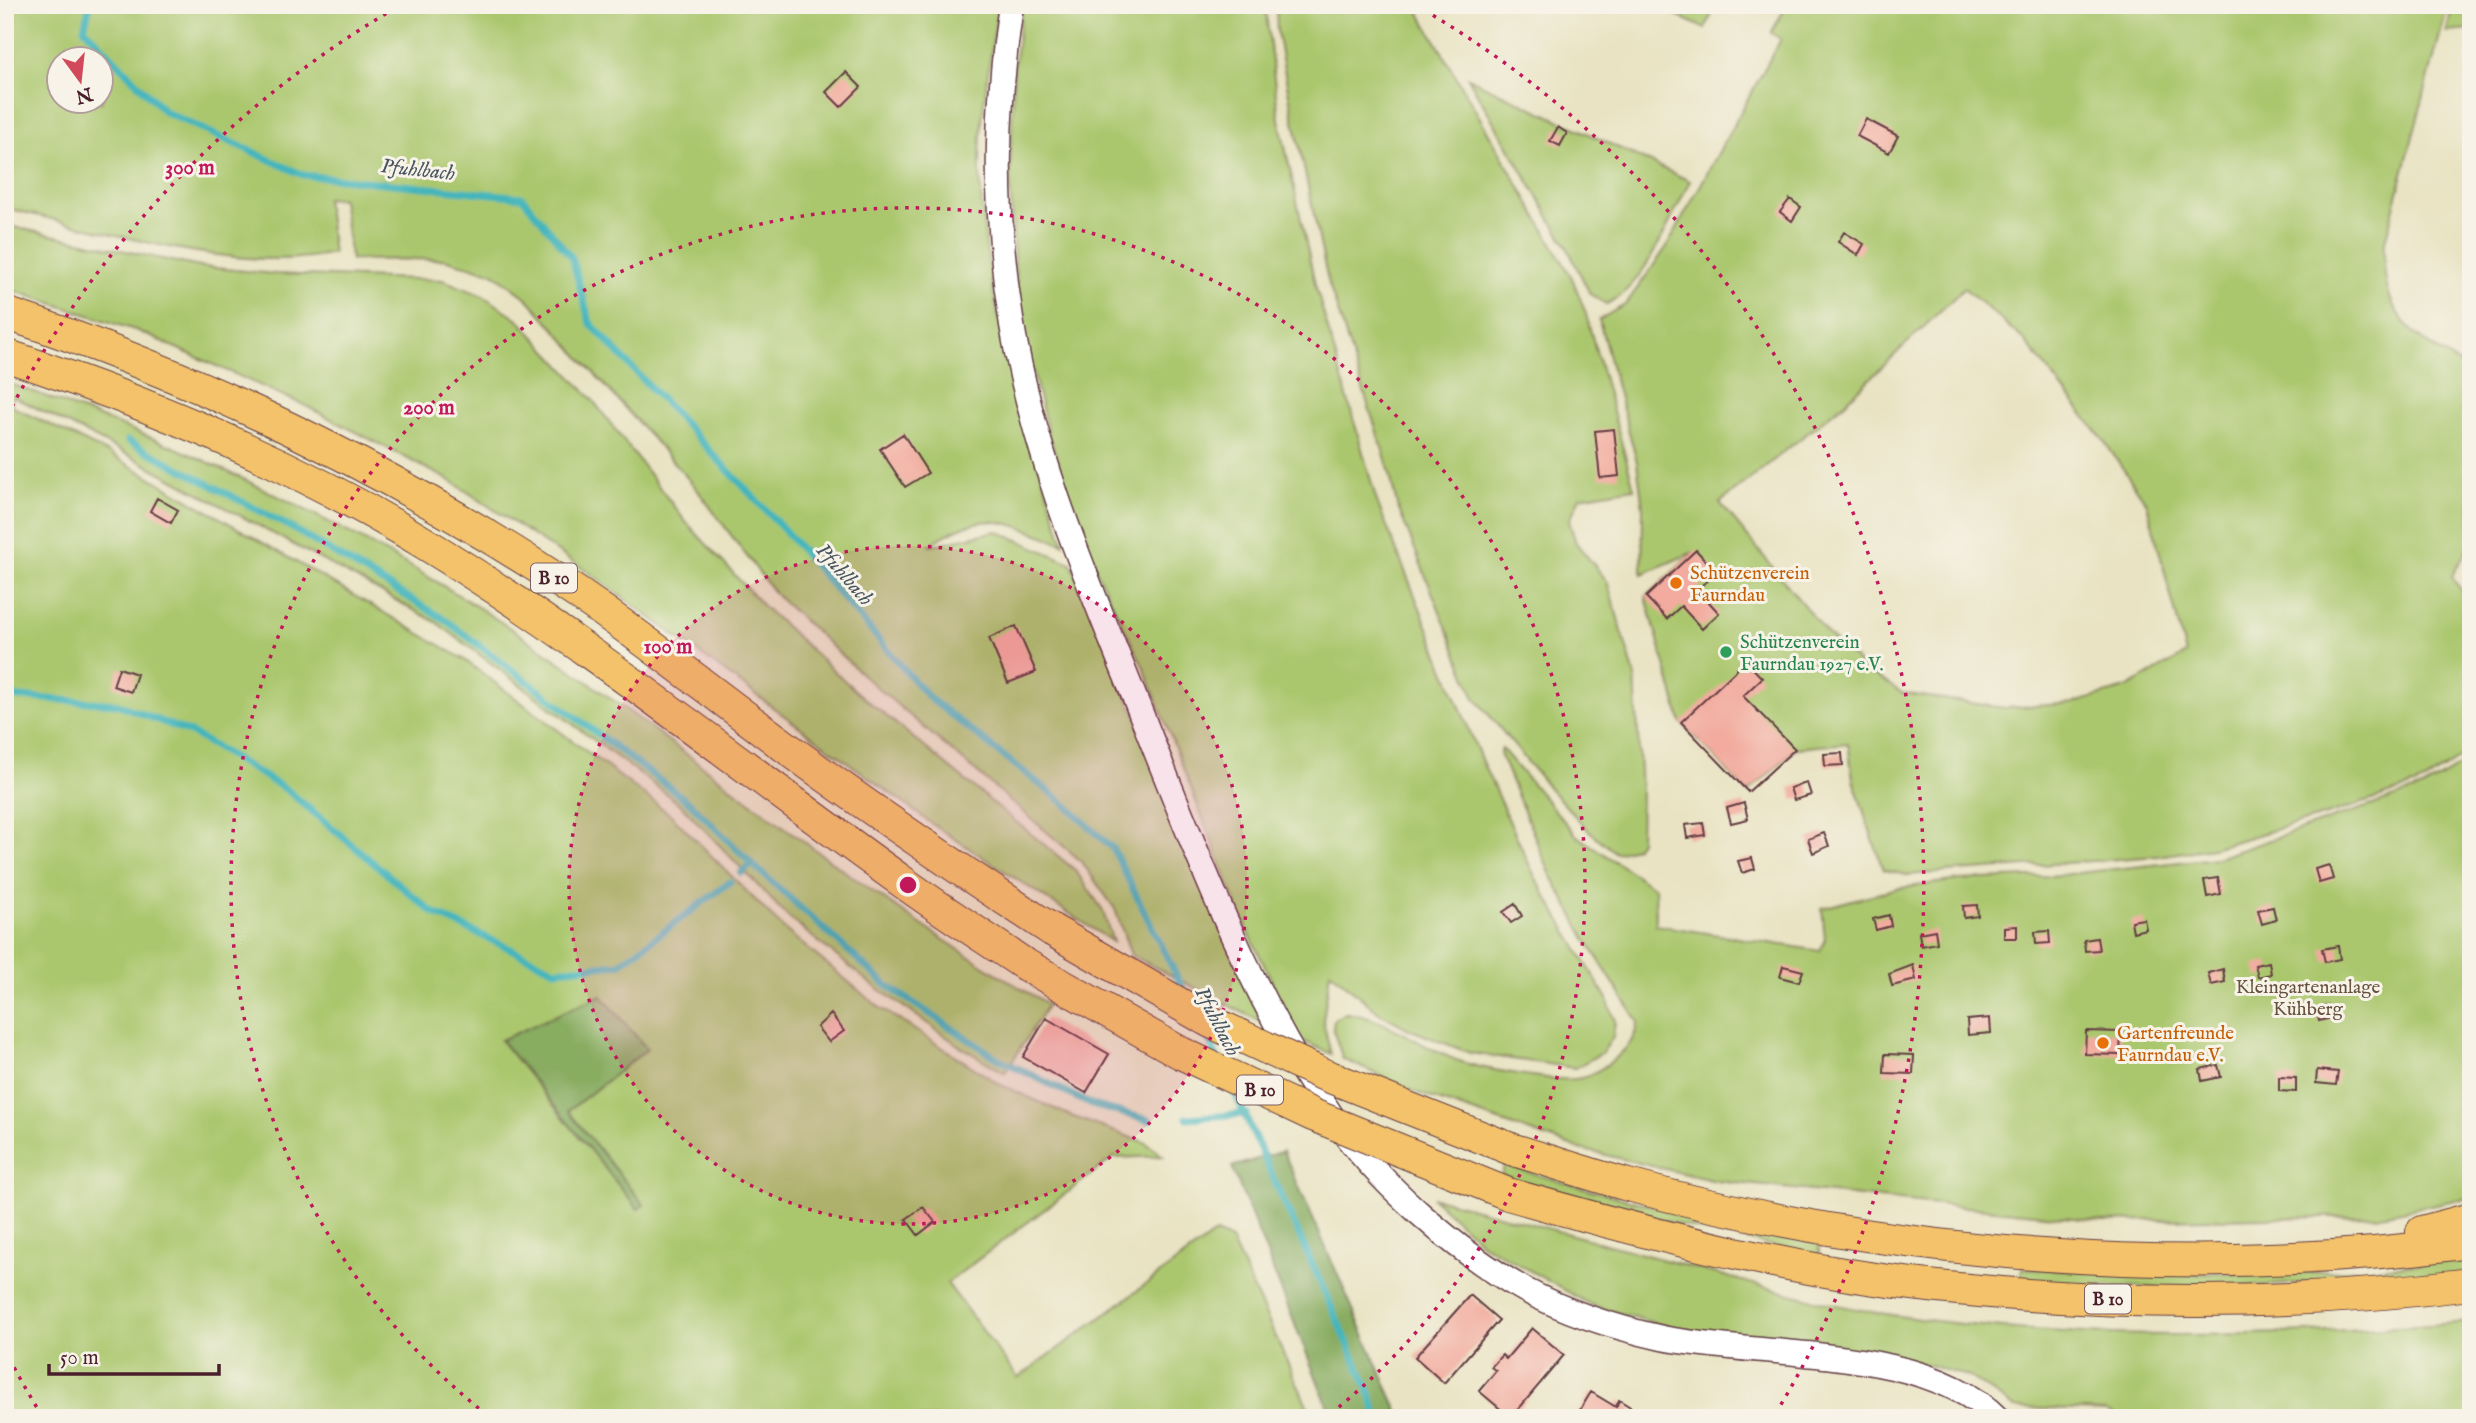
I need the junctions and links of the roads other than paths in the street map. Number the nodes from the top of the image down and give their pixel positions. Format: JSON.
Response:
{"nodes":[{"id":1,"x":1011,"y":5,"type":"edge"},
{"id":2,"x":5,"y":313,"type":"edge"},
{"id":3,"x":5,"y":355,"type":"edge"},
{"id":4,"x":2471,"y":1219,"type":"edge"},
{"id":5,"x":2471,"y":1242,"type":"edge"},
{"id":6,"x":2377,"y":1252,"type":"junction"},
{"id":7,"x":2471,"y":1284,"type":"edge"},
{"id":8,"x":2415,"y":1291,"type":"junction"},
{"id":9,"x":2471,"y":1303,"type":"edge"},
{"id":10,"x":1997,"y":1418,"type":"edge"}],
"edges":[{"from":1,"to":10,"type":"street"},
{"from":2,"to":6,"type":"highway","number":"B 10","bridge":true},
{"from":3,"to":8,"type":"highway","number":"B 10","bridge":true},
{"from":4,"to":6,"type":"highway","number":"B 10"},
{"from":5,"to":6,"type":"highway","number":"B 10"},
{"from":7,"to":8,"type":"highway","number":"B 10"},
{"from":8,"to":9,"type":"highway"}]}
